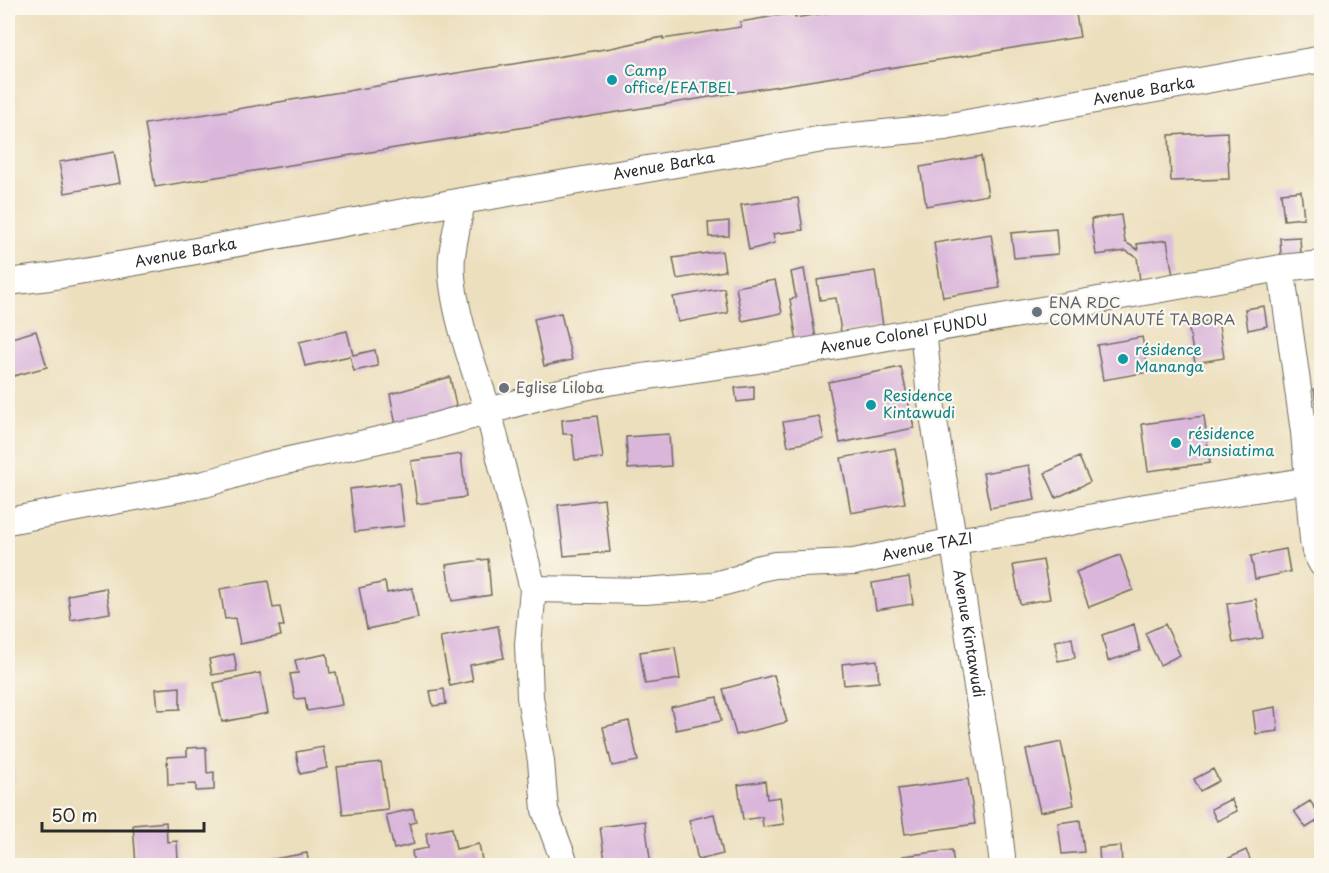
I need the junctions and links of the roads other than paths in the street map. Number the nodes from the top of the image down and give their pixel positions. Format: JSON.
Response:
{"nodes":[{"id":1,"x":1322,"y":58,"type":"edge"},
{"id":2,"x":462,"y":201,"type":"junction"},
{"id":3,"x":1322,"y":264,"type":"edge"},
{"id":4,"x":1281,"y":268,"type":"junction"},
{"id":5,"x":8,"y":282,"type":"edge"},
{"id":6,"x":923,"y":332,"type":"junction"},
{"id":7,"x":488,"y":410,"type":"junction"},
{"id":8,"x":1315,"y":479,"type":"edge"},
{"id":9,"x":8,"y":521,"type":"edge"},
{"id":10,"x":954,"y":541,"type":"junction"},
{"id":11,"x":1322,"y":564,"type":"edge"},
{"id":12,"x":533,"y":590,"type":"junction"},
{"id":13,"x":566,"y":866,"type":"edge"},
{"id":14,"x":1003,"y":866,"type":"edge"}],
"edges":[{"from":1,"to":2,"type":"street","name":"Avenue Barka"},
{"from":2,"to":5,"type":"street","name":"Avenue Barka"},
{"from":2,"to":7,"type":"street"},
{"from":3,"to":4,"type":"street","name":"Avenue Colonel FUNDU"},
{"from":4,"to":6,"type":"street","name":"Avenue Colonel FUNDU"},
{"from":4,"to":8,"type":"street"},
{"from":6,"to":7,"type":"street","name":"Avenue Colonel FUNDU"},
{"from":6,"to":10,"type":"street","name":"Avenue Kintawudi"},
{"from":7,"to":9,"type":"street","name":"Avenue Colonel FUNDU"},
{"from":7,"to":12,"type":"street"},
{"from":8,"to":10,"type":"street","name":"Avenue TAZI"},
{"from":8,"to":11,"type":"street"},
{"from":10,"to":12,"type":"street","name":"Avenue TAZI"},
{"from":10,"to":14,"type":"street","name":"Avenue Kintawudi"},
{"from":12,"to":13,"type":"street"}]}
